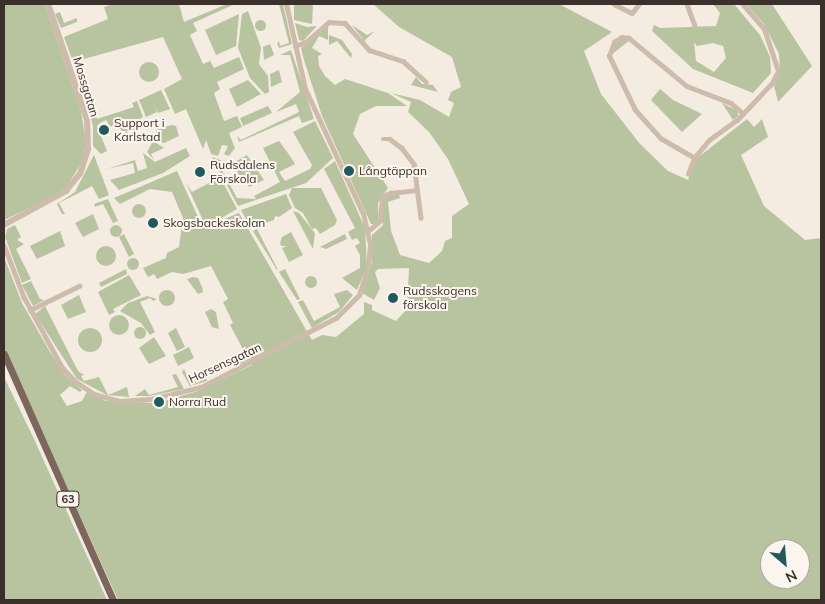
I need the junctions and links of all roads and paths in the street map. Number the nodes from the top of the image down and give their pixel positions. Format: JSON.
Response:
{"nodes":[{"id":1,"x":48,"y":4,"type":"edge"},
{"id":2,"x":286,"y":4,"type":"edge"},
{"id":3,"x":614,"y":4,"type":"edge"},
{"id":4,"x":639,"y":4,"type":"edge"},
{"id":5,"x":686,"y":4,"type":"edge"},
{"id":6,"x":742,"y":4,"type":"edge"},
{"id":7,"x":695,"y":26,"type":"dead end"},
{"id":8,"x":295,"y":46,"type":"junction"},
{"id":9,"x":426,"y":82,"type":"dead end"},
{"id":10,"x":743,"y":112,"type":"junction"},
{"id":11,"x":383,"y":139,"type":"dead end"},
{"id":12,"x":694,"y":158,"type":"junction"},
{"id":13,"x":688,"y":174,"type":"dead end"},
{"id":14,"x":417,"y":190,"type":"junction"},
{"id":15,"x":420,"y":218,"type":"dead end"},
{"id":16,"x":4,"y":224,"type":"edge"},
{"id":17,"x":368,"y":231,"type":"junction"},
{"id":18,"x":4,"y":245,"type":"edge"},
{"id":19,"x":79,"y":286,"type":"dead end"},
{"id":20,"x":30,"y":310,"type":"junction"},
{"id":21,"x":4,"y":354,"type":"edge"},
{"id":22,"x":4,"y":365,"type":"edge"},
{"id":23,"x":109,"y":600,"type":"edge"},
{"id":24,"x":113,"y":600,"type":"edge"}],
"edges":[{"from":1,"to":16,"type":"street","name":"Mossgatan"},
{"from":2,"to":8,"type":"street","name":"Horsensgatan"},
{"from":3,"to":4,"type":"street"},
{"from":5,"to":7,"type":"street"},
{"from":6,"to":10,"type":"street"},
{"from":8,"to":9,"type":"street"},
{"from":8,"to":17,"type":"street","name":"Horsensgatan"},
{"from":10,"to":12,"type":"street"},
{"from":10,"to":12,"type":"street"},
{"from":11,"to":14,"type":"street"},
{"from":12,"to":13,"type":"street"},
{"from":14,"to":15,"type":"street"},
{"from":14,"to":17,"type":"street"},
{"from":17,"to":20,"type":"street","name":"Horsensgatan"},
{"from":18,"to":20,"type":"street","name":"Horsensgatan"},
{"from":19,"to":20,"type":"street"},
{"from":21,"to":24,"type":"main road","number":"63"},
{"from":22,"to":23,"type":"main road","number":"63"}]}
